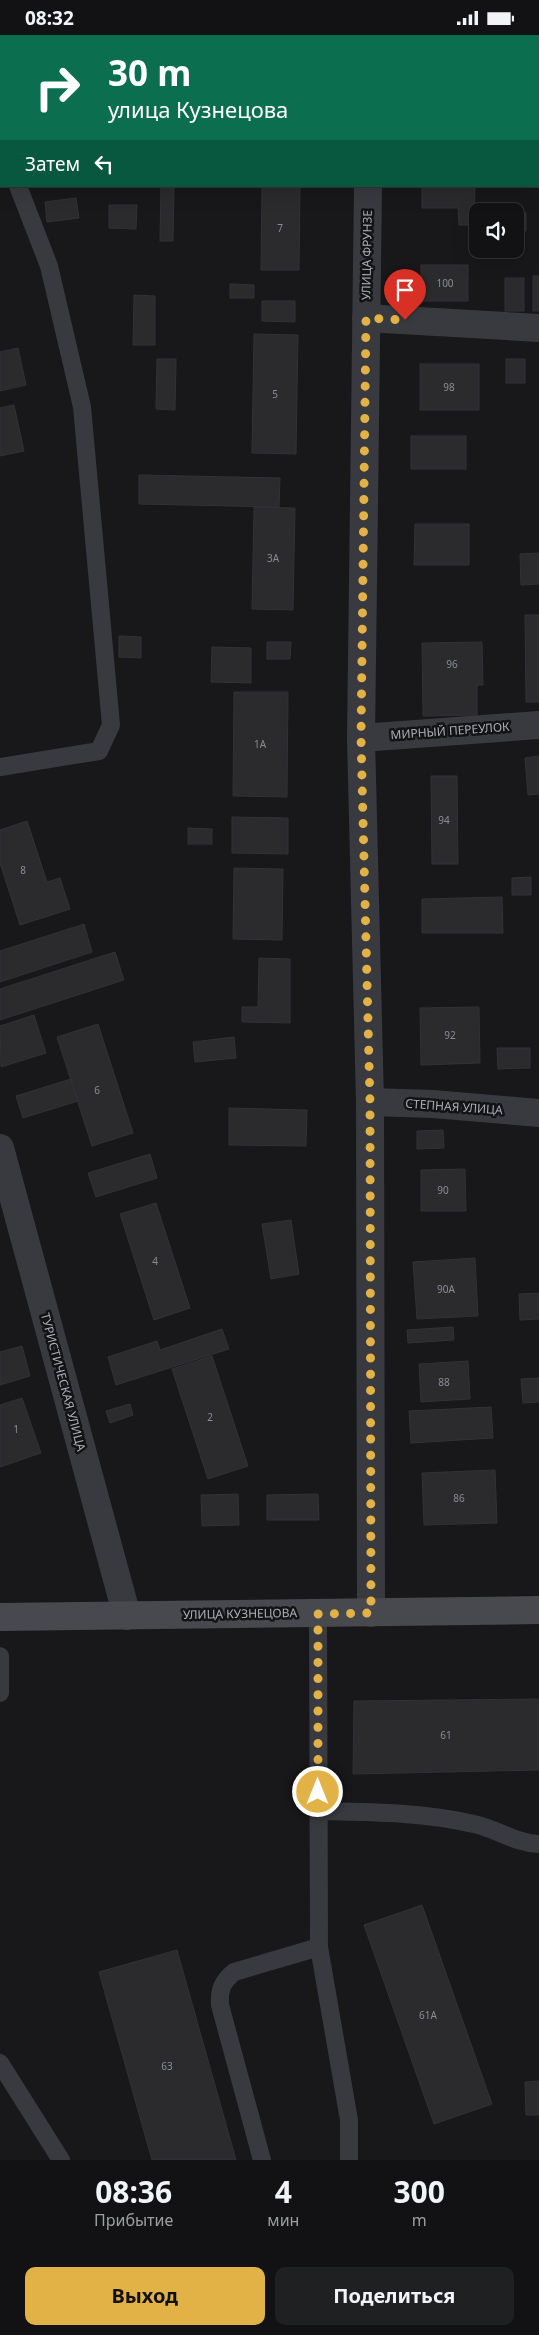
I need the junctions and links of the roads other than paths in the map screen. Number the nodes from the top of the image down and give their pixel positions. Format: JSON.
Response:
{"nodes":[{"id":1,"x":18,"y":187,"type":"edge"},
{"id":2,"x":368,"y":187,"type":"edge"},
{"id":3,"x":366,"y":318,"type":"junction"},
{"id":4,"x":539,"y":328,"type":"edge"},
{"id":5,"x":539,"y":725,"type":"edge"},
{"id":6,"x":361,"y":738,"type":"junction"},
{"id":7,"x":0,"y":767,"type":"edge"},
{"id":8,"x":370,"y":1102,"type":"junction"},
{"id":9,"x":539,"y":1113,"type":"edge"},
{"id":10,"x":0,"y":1148,"type":"edge"},
{"id":11,"x":539,"y":1609,"type":"edge"},
{"id":12,"x":371,"y":1613,"type":"junction"},
{"id":13,"x":318,"y":1614,"type":"junction"},
{"id":14,"x":127,"y":1616,"type":"junction"},
{"id":15,"x":0,"y":1617,"type":"edge"},
{"id":16,"x":0,"y":1656,"type":"edge"},
{"id":17,"x":0,"y":1693,"type":"edge"},
{"id":18,"x":318,"y":1811,"type":"junction"},
{"id":19,"x":539,"y":1844,"type":"edge"},
{"id":20,"x":319,"y":1947,"type":"junction"},
{"id":21,"x":0,"y":2063,"type":"edge"},
{"id":22,"x":61,"y":2160,"type":"edge"},
{"id":23,"x":262,"y":2160,"type":"edge"},
{"id":24,"x":348,"y":2160,"type":"edge"}],
"edges":[{"from":1,"to":7,"type":"lane"},
{"from":2,"to":3,"type":"street","name":"УЛИЦА ФРУНЗЕ"},
{"from":3,"to":4,"type":"street"},
{"from":3,"to":6,"type":"street","name":"УЛИЦА ФРУНЗЕ"},
{"from":5,"to":6,"type":"street","name":"МИРНЫЙ ПЕРЕУЛОК"},
{"from":6,"to":8,"type":"street","name":"УЛИЦА ФРУНЗЕ"},
{"from":8,"to":9,"type":"street","name":"СТЕПНАЯ УЛИЦА"},
{"from":8,"to":12,"type":"street","name":"УЛИЦА ФРУНЗЕ"},
{"from":10,"to":14,"type":"street","name":"ТУРИСТИЧЕСКАЯ УЛИЦА"},
{"from":11,"to":12,"type":"street","name":"УЛИЦА КУЗНЕЦОВА"},
{"from":12,"to":13,"type":"street","name":"УЛИЦА КУЗНЕЦОВА"},
{"from":13,"to":14,"type":"street","name":"УЛИЦА КУЗНЕЦОВА"},
{"from":13,"to":18,"type":"lane"},
{"from":14,"to":15,"type":"street","name":"УЛИЦА КУЗНЕЦОВА"},
{"from":16,"to":17,"type":"lane"},
{"from":18,"to":19,"type":"lane"},
{"from":18,"to":20,"type":"lane"},
{"from":20,"to":23,"type":"lane"},
{"from":20,"to":24,"type":"lane"},
{"from":21,"to":22,"type":"lane"}]}
